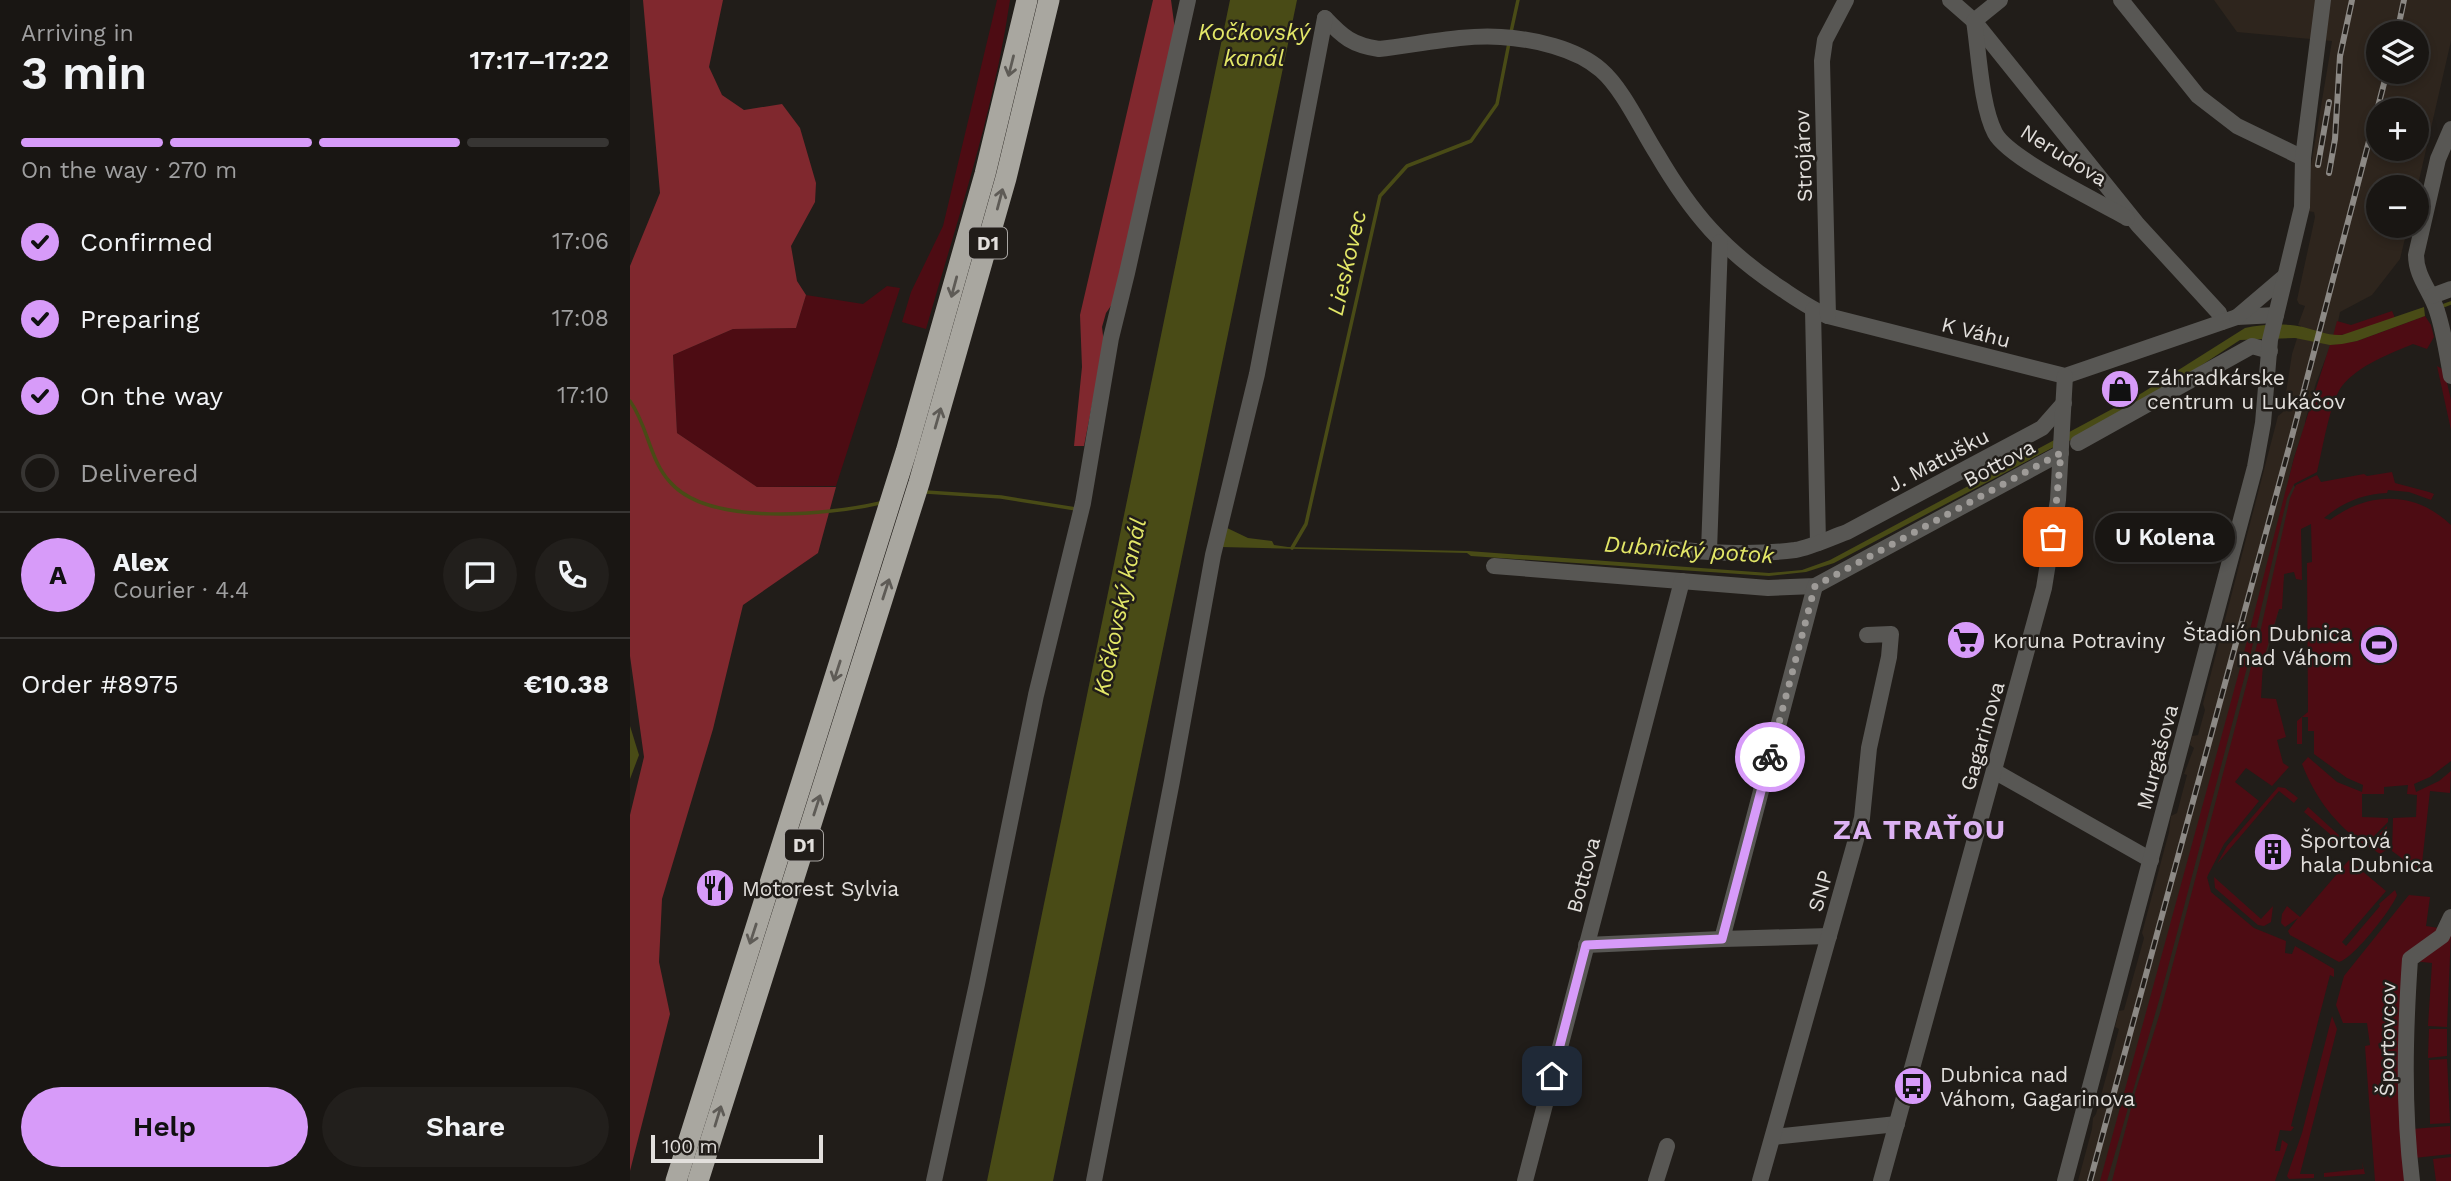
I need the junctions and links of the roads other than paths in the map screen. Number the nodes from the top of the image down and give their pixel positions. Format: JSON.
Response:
{"nodes":[{"id":1,"x":1027,"y":0,"type":"edge"},
{"id":2,"x":1049,"y":0,"type":"edge"},
{"id":3,"x":1188,"y":0,"type":"edge"},
{"id":4,"x":1846,"y":0,"type":"edge"},
{"id":5,"x":1950,"y":0,"type":"edge"},
{"id":6,"x":2000,"y":0,"type":"edge"},
{"id":7,"x":2121,"y":0,"type":"edge"},
{"id":8,"x":2323,"y":0,"type":"edge"},
{"id":9,"x":1974,"y":21,"type":"junction"},
{"id":10,"x":1349,"y":41,"type":"junction"},
{"id":11,"x":1318,"y":53,"type":"junction"},
{"id":12,"x":2451,"y":129,"type":"edge"},
{"id":13,"x":2303,"y":158,"type":"junction"},
{"id":14,"x":2138,"y":225,"type":"junction"},
{"id":15,"x":1720,"y":242,"type":"junction"},
{"id":16,"x":2284,"y":277,"type":"junction"},
{"id":17,"x":2451,"y":289,"type":"edge"},
{"id":18,"x":2439,"y":310,"type":"edge"},
{"id":19,"x":1820,"y":313,"type":"junction"},
{"id":20,"x":2230,"y":320,"type":"junction"},
{"id":21,"x":2272,"y":332,"type":"junction"},
{"id":22,"x":2065,"y":376,"type":"junction"},
{"id":23,"x":2451,"y":376,"type":"edge"},
{"id":24,"x":2066,"y":403,"type":"junction"},
{"id":25,"x":2078,"y":443,"type":"dead end"},
{"id":26,"x":2061,"y":452,"type":"junction"},
{"id":27,"x":1818,"y":543,"type":"junction"},
{"id":28,"x":1659,"y":548,"type":"dead end"},
{"id":29,"x":1709,"y":551,"type":"junction"},
{"id":30,"x":1494,"y":566,"type":"dead end"},
{"id":31,"x":1682,"y":581,"type":"junction"},
{"id":32,"x":1815,"y":586,"type":"junction"},
{"id":33,"x":1867,"y":635,"type":"dead end"},
{"id":34,"x":1994,"y":771,"type":"junction"},
{"id":35,"x":2151,"y":860,"type":"junction"},
{"id":36,"x":2451,"y":917,"type":"edge"},
{"id":37,"x":1829,"y":936,"type":"junction"},
{"id":38,"x":1722,"y":939,"type":"junction"},
{"id":39,"x":1586,"y":945,"type":"junction"},
{"id":40,"x":1897,"y":1124,"type":"junction"},
{"id":41,"x":1773,"y":1137,"type":"junction"},
{"id":42,"x":1667,"y":1146,"type":"dead end"},
{"id":43,"x":676,"y":1181,"type":"edge"},
{"id":44,"x":698,"y":1181,"type":"edge"},
{"id":45,"x":934,"y":1181,"type":"edge"},
{"id":46,"x":1094,"y":1181,"type":"edge"},
{"id":47,"x":1525,"y":1181,"type":"edge"},
{"id":48,"x":1656,"y":1181,"type":"edge"},
{"id":49,"x":1760,"y":1181,"type":"edge"},
{"id":50,"x":1881,"y":1181,"type":"edge"},
{"id":51,"x":2065,"y":1181,"type":"edge"},
{"id":52,"x":2412,"y":1181,"type":"edge"}],
"edges":[{"from":1,"to":43,"type":"highway","number":"D1","one_way":true},
{"from":44,"to":2,"type":"highway","number":"D1","one_way":true},
{"from":3,"to":45,"type":"street"},
{"from":4,"to":19,"type":"street","name":"Strojárov"},
{"from":5,"to":9,"type":"street","name":"Nerudova"},
{"from":6,"to":9,"type":"street"},
{"from":7,"to":13,"type":"street"},
{"from":8,"to":13,"type":"street","name":"Murgašova"},
{"from":9,"to":14,"type":"street","name":"Nerudova"},
{"from":9,"to":14,"type":"street","name":"Nerudova"},
{"from":10,"to":11,"type":"street"},
{"from":10,"to":11,"type":"street"},
{"from":10,"to":15,"type":"street","name":"K Váhu"},
{"from":11,"to":46,"type":"street"},
{"from":12,"to":18,"type":"street"},
{"from":13,"to":16,"type":"street","name":"Murgašova"},
{"from":14,"to":20,"type":"street","name":"Nerudova"},
{"from":15,"to":19,"type":"street","name":"K Váhu"},
{"from":15,"to":29,"type":"street"},
{"from":16,"to":20,"type":"street"},
{"from":16,"to":21,"type":"street","name":"Murgašova"},
{"from":17,"to":18,"type":"street"},
{"from":18,"to":23,"type":"street"},
{"from":19,"to":22,"type":"street","name":"K Váhu"},
{"from":19,"to":27,"type":"street"},
{"from":20,"to":21,"type":"street"},
{"from":20,"to":22,"type":"street"},
{"from":21,"to":25,"type":"street"},
{"from":21,"to":35,"type":"street","name":"Murgašova"},
{"from":22,"to":24,"type":"street","name":"Gagarinova"},
{"from":24,"to":26,"type":"street","name":"Gagarinova"},
{"from":24,"to":27,"type":"street","name":"J. Matušku"},
{"from":26,"to":32,"type":"street","name":"Bottova"},
{"from":26,"to":34,"type":"street","name":"Gagarinova"},
{"from":27,"to":29,"type":"street","name":"J. Matušku"},
{"from":28,"to":29,"type":"street","name":"J. Matušku"},
{"from":30,"to":31,"type":"street","name":"Bottova"},
{"from":31,"to":32,"type":"street","name":"Bottova"},
{"from":31,"to":39,"type":"street","name":"Bottova"},
{"from":32,"to":38,"type":"street"},
{"from":33,"to":37,"type":"street","name":"SNP"},
{"from":34,"to":35,"type":"street"},
{"from":34,"to":40,"type":"street","name":"Gagarinova"},
{"from":35,"to":51,"type":"street","name":"Murgašova"},
{"from":36,"to":52,"type":"street","name":"Športovcov"},
{"from":37,"to":38,"type":"street"},
{"from":37,"to":41,"type":"street","name":"SNP"},
{"from":38,"to":39,"type":"street"},
{"from":39,"to":47,"type":"street","name":"Bottova"},
{"from":40,"to":41,"type":"street"},
{"from":40,"to":50,"type":"street","name":"Gagarinova"},
{"from":41,"to":49,"type":"street","name":"SNP"},
{"from":42,"to":48,"type":"street"}]}
